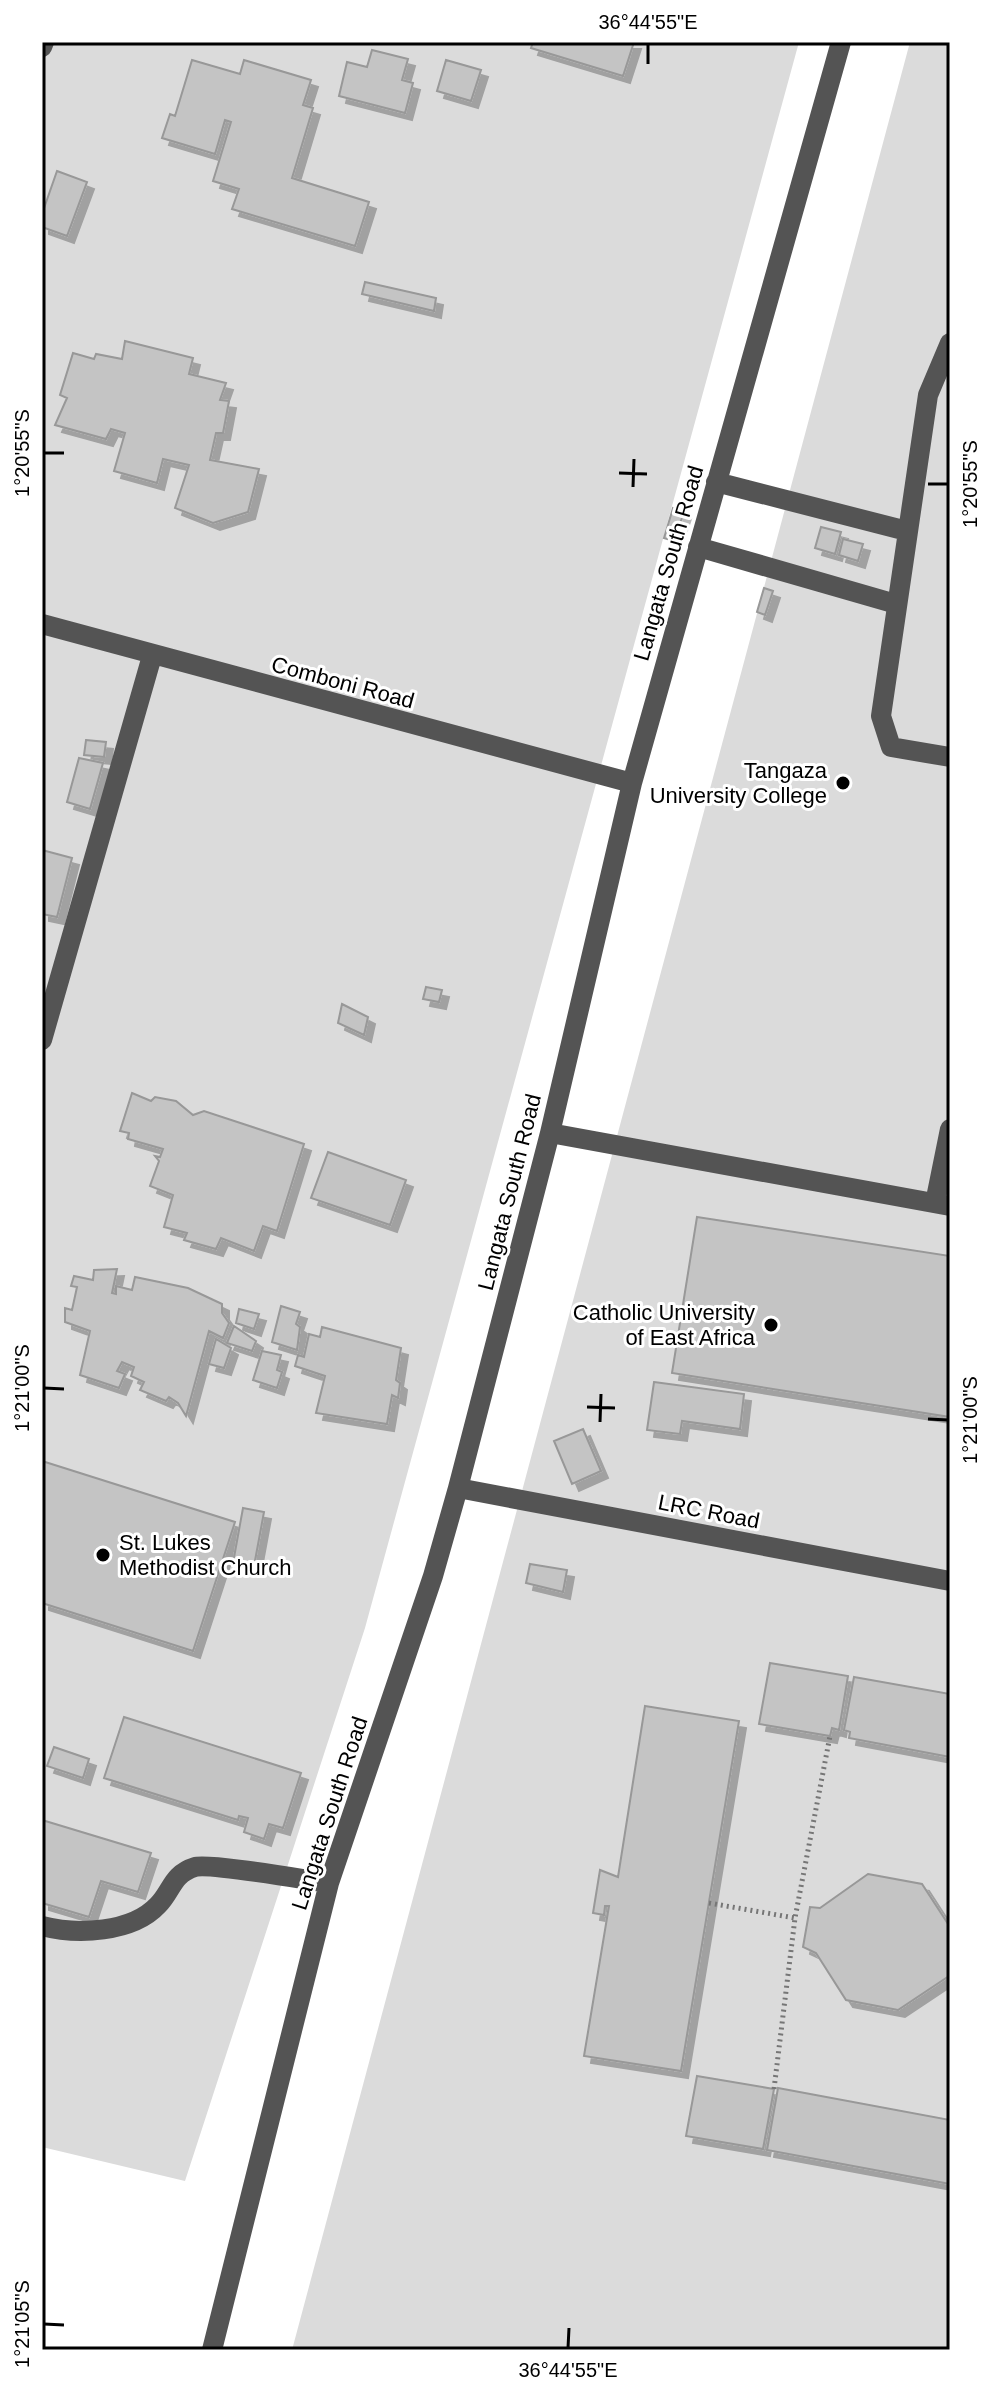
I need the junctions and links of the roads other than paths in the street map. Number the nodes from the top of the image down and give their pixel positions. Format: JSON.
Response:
{"nodes":[{"id":1,"x":841,"y":42,"type":"edge"},
{"id":2,"x":950,"y":343,"type":"edge"},
{"id":3,"x":716,"y":482,"type":"junction"},
{"id":4,"x":907,"y":531,"type":"junction"},
{"id":5,"x":698,"y":547,"type":"junction"},
{"id":6,"x":896,"y":604,"type":"junction"},
{"id":7,"x":42,"y":624,"type":"edge"},
{"id":8,"x":152,"y":656,"type":"junction"},
{"id":9,"x":950,"y":757,"type":"edge"},
{"id":10,"x":632,"y":783,"type":"junction"},
{"id":11,"x":42,"y":1040,"type":"edge"},
{"id":12,"x":950,"y":1129,"type":"edge"},
{"id":13,"x":550,"y":1133,"type":"junction"},
{"id":14,"x":943,"y":1204,"type":"edge"},
{"id":15,"x":458,"y":1488,"type":"junction"},
{"id":16,"x":950,"y":1581,"type":"edge"},
{"id":17,"x":329,"y":1883,"type":"junction"},
{"id":18,"x":42,"y":1926,"type":"edge"},
{"id":19,"x":212,"y":2350,"type":"edge"}],
"edges":[{"from":1,"to":3,"type":"street","name":"Langata South Road"},
{"from":2,"to":4,"type":"street"},
{"from":3,"to":4,"type":"street"},
{"from":3,"to":5,"type":"street","name":"Langata South Road"},
{"from":4,"to":6,"type":"street"},
{"from":5,"to":6,"type":"street"},
{"from":5,"to":10,"type":"street","name":"Langata South Road"},
{"from":6,"to":9,"type":"street"},
{"from":7,"to":8,"type":"street","name":"Comboni Road"},
{"from":8,"to":10,"type":"street","name":"Comboni Road"},
{"from":8,"to":11,"type":"street"},
{"from":10,"to":13,"type":"street","name":"Langata South Road"},
{"from":12,"to":14,"type":"street"},
{"from":13,"to":14,"type":"street"},
{"from":13,"to":15,"type":"street","name":"Langata South Road"},
{"from":15,"to":16,"type":"street","name":"LRC Road"},
{"from":15,"to":17,"type":"street","name":"Langata South Road"},
{"from":17,"to":18,"type":"street"},
{"from":17,"to":19,"type":"street","name":"Langata South Road"}]}
